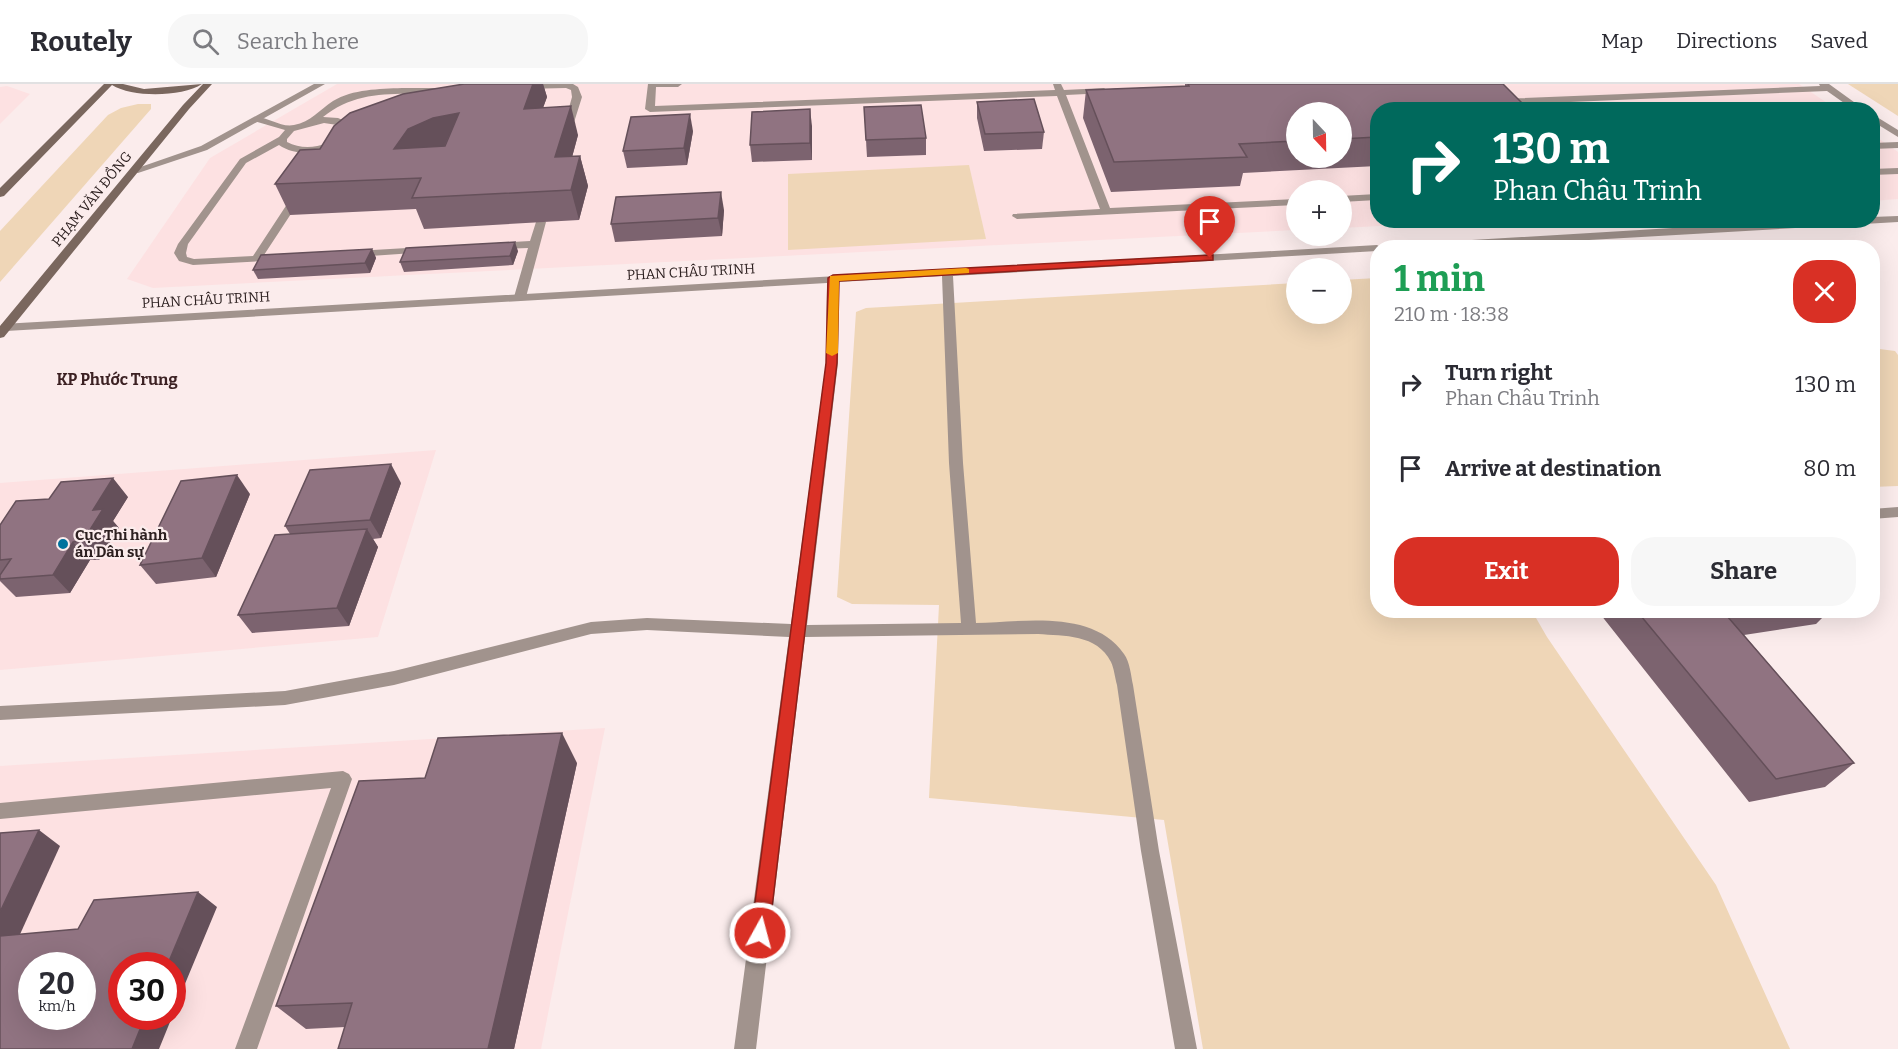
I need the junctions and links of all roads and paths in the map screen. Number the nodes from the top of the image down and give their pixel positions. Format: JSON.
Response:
{"nodes":[{"id":1,"x":109,"y":84,"type":"edge"},
{"id":2,"x":116,"y":84,"type":"edge"},
{"id":3,"x":198,"y":84,"type":"edge"},
{"id":4,"x":208,"y":84,"type":"edge"},
{"id":5,"x":321,"y":84,"type":"edge"},
{"id":6,"x":678,"y":84,"type":"edge"},
{"id":7,"x":1826,"y":86,"type":"edge"},
{"id":8,"x":515,"y":87,"type":"edge"},
{"id":9,"x":1058,"y":88,"type":"edge"},
{"id":10,"x":446,"y":90,"type":"edge"},
{"id":11,"x":1120,"y":90,"type":"edge"},
{"id":12,"x":1521,"y":102,"type":"edge"},
{"id":13,"x":1849,"y":102,"type":"edge"},
{"id":14,"x":257,"y":119,"type":"junction"},
{"id":15,"x":313,"y":121,"type":"junction"},
{"id":16,"x":1880,"y":122,"type":"edge"},
{"id":17,"x":291,"y":129,"type":"junction"},
{"id":18,"x":360,"y":130,"type":"edge"},
{"id":19,"x":349,"y":133,"type":"junction"},
{"id":20,"x":1898,"y":134,"type":"edge"},
{"id":21,"x":566,"y":136,"type":"edge"},
{"id":22,"x":282,"y":139,"type":"junction"},
{"id":23,"x":332,"y":144,"type":"junction"},
{"id":24,"x":1898,"y":145,"type":"edge"},
{"id":25,"x":1880,"y":146,"type":"edge"},
{"id":26,"x":319,"y":164,"type":"edge"},
{"id":27,"x":134,"y":171,"type":"junction"},
{"id":28,"x":1898,"y":171,"type":"edge"},
{"id":29,"x":1880,"y":172,"type":"edge"},
{"id":30,"x":306,"y":183,"type":"edge"},
{"id":31,"x":0,"y":194,"type":"edge"},
{"id":32,"x":1370,"y":197,"type":"edge"},
{"id":33,"x":1352,"y":198,"type":"edge"},
{"id":34,"x":1286,"y":202,"type":"edge"},
{"id":35,"x":1106,"y":211,"type":"junction"},
{"id":36,"x":1017,"y":216,"type":"dead end"},
{"id":37,"x":1898,"y":219,"type":"edge"},
{"id":38,"x":1880,"y":220,"type":"edge"},
{"id":39,"x":541,"y":222,"type":"edge"},
{"id":40,"x":1733,"y":228,"type":"edge"},
{"id":41,"x":1526,"y":240,"type":"edge"},
{"id":42,"x":535,"y":244,"type":"junction"},
{"id":43,"x":488,"y":247,"type":"edge"},
{"id":44,"x":1370,"y":248,"type":"edge"},
{"id":45,"x":442,"y":249,"type":"edge"},
{"id":46,"x":349,"y":254,"type":"edge"},
{"id":47,"x":291,"y":258,"type":"edge"},
{"id":48,"x":256,"y":260,"type":"junction"},
{"id":49,"x":947,"y":272,"type":"junction"},
{"id":50,"x":833,"y":278,"type":"junction"},
{"id":51,"x":520,"y":297,"type":"junction"},
{"id":52,"x":3,"y":330,"type":"edge"},
{"id":53,"x":1898,"y":512,"type":"edge"},
{"id":54,"x":1880,"y":513,"type":"edge"},
{"id":55,"x":969,"y":628,"type":"junction"},
{"id":56,"x":798,"y":631,"type":"junction"},
{"id":57,"x":0,"y":713,"type":"edge"},
{"id":58,"x":0,"y":811,"type":"edge"},
{"id":59,"x":246,"y":1049,"type":"edge"},
{"id":60,"x":745,"y":1049,"type":"edge"},
{"id":61,"x":1186,"y":1049,"type":"edge"}],
"edges":[{"from":1,"to":31,"type":"street"},
{"from":2,"to":3,"type":"street"},
{"from":4,"to":27,"type":"street","name":"PHẠM VĂN ĐỒNG"},
{"from":5,"to":14,"type":"street"},
{"from":6,"to":9,"type":"street"},
{"from":7,"to":12,"type":"street"},
{"from":7,"to":13,"type":"street"},
{"from":8,"to":21,"type":"street"},
{"from":9,"to":11,"type":"street"},
{"from":9,"to":35,"type":"street"},
{"from":10,"to":15,"type":"street"},
{"from":14,"to":17,"type":"street"},
{"from":14,"to":27,"type":"street"},
{"from":15,"to":17,"type":"street"},
{"from":15,"to":19,"type":"street"},
{"from":16,"to":20,"type":"street"},
{"from":17,"to":22,"type":"street"},
{"from":18,"to":19,"type":"street"},
{"from":19,"to":23,"type":"street"},
{"from":22,"to":23,"type":"street"},
{"from":22,"to":48,"type":"street"},
{"from":23,"to":26,"type":"street"},
{"from":24,"to":25,"type":"street"},
{"from":27,"to":52,"type":"street","name":"PHẠM VĂN ĐỒNG"},
{"from":28,"to":29,"type":"street"},
{"from":30,"to":48,"type":"street"},
{"from":32,"to":33,"type":"street"},
{"from":34,"to":35,"type":"street"},
{"from":35,"to":36,"type":"street"},
{"from":37,"to":38,"type":"street"},
{"from":39,"to":42,"type":"street"},
{"from":40,"to":41,"type":"street"},
{"from":42,"to":43,"type":"street"},
{"from":42,"to":51,"type":"street"},
{"from":44,"to":49,"type":"street","name":"PHAN CHÂU TRINH"},
{"from":45,"to":46,"type":"street"},
{"from":47,"to":48,"type":"street"},
{"from":49,"to":50,"type":"street","name":"PHAN CHÂU TRINH"},
{"from":49,"to":55,"type":"street"},
{"from":50,"to":51,"type":"street","name":"PHAN CHÂU TRINH"},
{"from":50,"to":56,"type":"street"},
{"from":51,"to":52,"type":"street","name":"PHAN CHÂU TRINH"},
{"from":53,"to":54,"type":"street"},
{"from":55,"to":56,"type":"street"},
{"from":55,"to":61,"type":"street"},
{"from":56,"to":57,"type":"street"},
{"from":56,"to":60,"type":"street"},
{"from":58,"to":59,"type":"street"}]}
